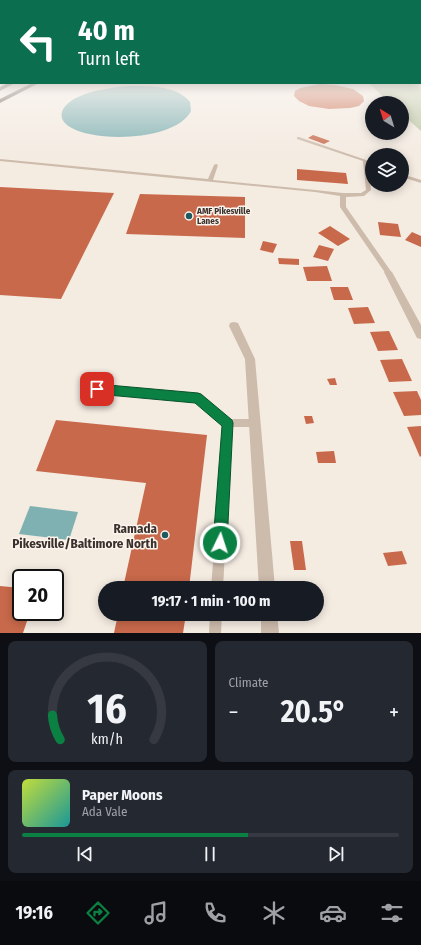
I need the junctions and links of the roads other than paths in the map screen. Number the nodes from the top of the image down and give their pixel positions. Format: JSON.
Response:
{"nodes":[{"id":1,"x":298,"y":138,"type":"dead end"},
{"id":2,"x":0,"y":160,"type":"edge"},
{"id":3,"x":365,"y":161,"type":"edge"},
{"id":4,"x":216,"y":165,"type":"dead end"},
{"id":5,"x":409,"y":178,"type":"edge"},
{"id":6,"x":210,"y":181,"type":"junction"},
{"id":7,"x":421,"y":182,"type":"edge"},
{"id":8,"x":366,"y":192,"type":"edge"},
{"id":9,"x":343,"y":195,"type":"junction"},
{"id":10,"x":388,"y":272,"type":"joint"},
{"id":11,"x":234,"y":326,"type":"dead end"},
{"id":12,"x":421,"y":335,"type":"edge"},
{"id":13,"x":97,"y":389,"type":"dead end"},
{"id":14,"x":228,"y":423,"type":"junction"},
{"id":15,"x":255,"y":423,"type":"junction"},
{"id":16,"x":217,"y":581,"type":"edge"},
{"id":17,"x":266,"y":581,"type":"edge"},
{"id":18,"x":215,"y":621,"type":"edge"},
{"id":19,"x":269,"y":621,"type":"edge"},
{"id":20,"x":214,"y":633,"type":"edge"},
{"id":21,"x":270,"y":633,"type":"edge"}],
"edges":[{"from":1,"to":3,"type":"lane"},
{"from":2,"to":6,"type":"lane"},
{"from":4,"to":6,"type":"lane"},
{"from":5,"to":7,"type":"lane"},
{"from":6,"to":9,"type":"lane"},
{"from":8,"to":9,"type":"lane"},
{"from":9,"to":10,"type":"lane"},
{"from":10,"to":12,"type":"street"},
{"from":11,"to":15,"type":"street"},
{"from":13,"to":14,"type":"lane"},
{"from":14,"to":15,"type":"lane"},
{"from":14,"to":16,"type":"lane"},
{"from":15,"to":17,"type":"street"},
{"from":18,"to":20,"type":"lane"},
{"from":19,"to":21,"type":"street"}]}
